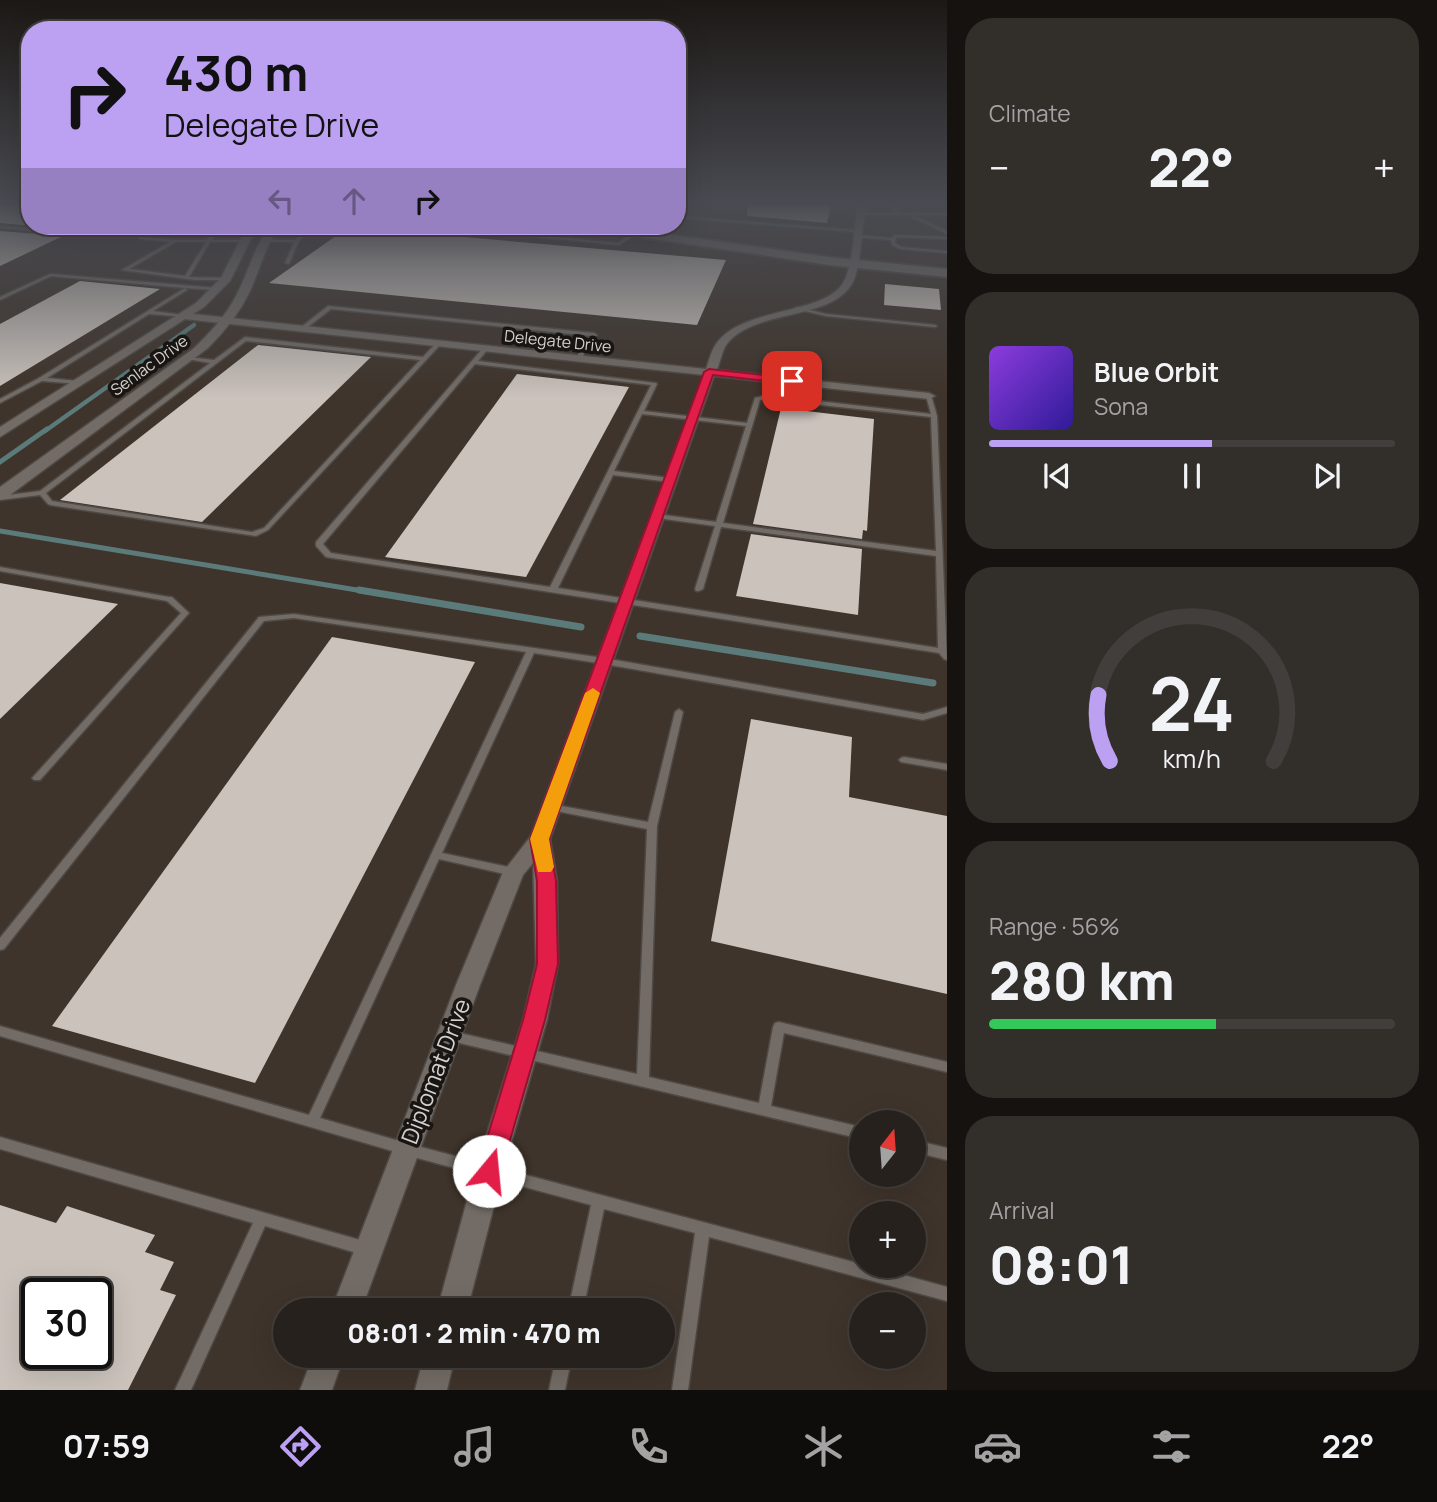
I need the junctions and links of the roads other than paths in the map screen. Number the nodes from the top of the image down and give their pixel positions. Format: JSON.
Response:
{"nodes":[{"id":1,"x":128,"y":268,"type":"edge"},
{"id":2,"x":192,"y":268,"type":"edge"},
{"id":3,"x":230,"y":268,"type":"edge"},
{"id":4,"x":253,"y":268,"type":"edge"},
{"id":5,"x":851,"y":268,"type":"edge"},
{"id":6,"x":909,"y":268,"type":"edge"},
{"id":7,"x":947,"y":273,"type":"edge"},
{"id":8,"x":186,"y":278,"type":"junction"},
{"id":9,"x":221,"y":284,"type":"junction"},
{"id":10,"x":186,"y":289,"type":"junction"},
{"id":11,"x":0,"y":299,"type":"edge"},
{"id":12,"x":798,"y":308,"type":"junction"},
{"id":13,"x":148,"y":312,"type":"junction"},
{"id":14,"x":184,"y":316,"type":"junction"},
{"id":15,"x":225,"y":321,"type":"junction"},
{"id":16,"x":935,"y":326,"type":"dead end"},
{"id":17,"x":302,"y":329,"type":"junction"},
{"id":18,"x":438,"y":344,"type":"junction"},
{"id":19,"x":485,"y":349,"type":"junction"},
{"id":20,"x":189,"y":358,"type":"junction"},
{"id":21,"x":424,"y":359,"type":"junction"},
{"id":22,"x":578,"y":359,"type":"junction"},
{"id":23,"x":215,"y":362,"type":"junction"},
{"id":24,"x":474,"y":362,"type":"junction"},
{"id":25,"x":709,"y":372,"type":"junction"},
{"id":26,"x":41,"y":379,"type":"junction"},
{"id":27,"x":78,"y":383,"type":"junction"},
{"id":28,"x":929,"y":396,"type":"joint"},
{"id":29,"x":0,"y":401,"type":"edge"},
{"id":30,"x":640,"y":412,"type":"junction"},
{"id":31,"x":934,"y":416,"type":"junction"},
{"id":32,"x":693,"y":418,"type":"junction"},
{"id":33,"x":749,"y":425,"type":"junction"},
{"id":34,"x":1,"y":431,"type":"edge"},
{"id":35,"x":611,"y":473,"type":"junction"},
{"id":36,"x":670,"y":480,"type":"junction"},
{"id":37,"x":42,"y":493,"type":"junction"},
{"id":38,"x":0,"y":496,"type":"edge"},
{"id":39,"x":657,"y":516,"type":"junction"},
{"id":40,"x":719,"y":523,"type":"junction"},
{"id":41,"x":940,"y":554,"type":"junction"},
{"id":42,"x":0,"y":569,"type":"edge"},
{"id":43,"x":699,"y":589,"type":"dead end"},
{"id":44,"x":554,"y":590,"type":"junction"},
{"id":45,"x":626,"y":602,"type":"junction"},
{"id":46,"x":531,"y":651,"type":"junction"},
{"id":47,"x":945,"y":654,"type":"edge"},
{"id":48,"x":604,"y":661,"type":"junction"},
{"id":49,"x":947,"y":710,"type":"edge"},
{"id":50,"x":679,"y":712,"type":"dead end"},
{"id":51,"x":904,"y":760,"type":"dead end"},
{"id":52,"x":947,"y":767,"type":"edge"},
{"id":53,"x":37,"y":778,"type":"dead end"},
{"id":54,"x":550,"y":807,"type":"junction"},
{"id":55,"x":652,"y":826,"type":"junction"},
{"id":56,"x":540,"y":839,"type":"junction"},
{"id":57,"x":436,"y":855,"type":"junction"},
{"id":58,"x":514,"y":872,"type":"junction"},
{"id":59,"x":0,"y":946,"type":"edge"},
{"id":60,"x":0,"y":1031,"type":"edge"},
{"id":61,"x":449,"y":1035,"type":"junction"},
{"id":62,"x":525,"y":1051,"type":"junction"},
{"id":63,"x":947,"y":1067,"type":"edge"},
{"id":64,"x":643,"y":1080,"type":"junction"},
{"id":65,"x":764,"y":1109,"type":"junction"},
{"id":66,"x":312,"y":1122,"type":"junction"},
{"id":67,"x":849,"y":1130,"type":"edge"},
{"id":68,"x":0,"y":1143,"type":"edge"},
{"id":69,"x":406,"y":1149,"type":"junction"},
{"id":70,"x":926,"y":1149,"type":"edge"},
{"id":71,"x":947,"y":1154,"type":"edge"},
{"id":72,"x":489,"y":1171,"type":"junction"},
{"id":73,"x":599,"y":1200,"type":"junction"},
{"id":74,"x":262,"y":1218,"type":"junction"},
{"id":75,"x":703,"y":1229,"type":"junction"},
{"id":76,"x":369,"y":1249,"type":"junction"},
{"id":77,"x":947,"y":1294,"type":"edge"},
{"id":78,"x":351,"y":1298,"type":"edge"},
{"id":79,"x":455,"y":1298,"type":"edge"},
{"id":80,"x":578,"y":1298,"type":"edge"},
{"id":81,"x":324,"y":1368,"type":"edge"},
{"id":82,"x":437,"y":1368,"type":"edge"},
{"id":83,"x":562,"y":1368,"type":"edge"},
{"id":84,"x":183,"y":1390,"type":"edge"},
{"id":85,"x":316,"y":1390,"type":"edge"},
{"id":86,"x":431,"y":1390,"type":"edge"},
{"id":87,"x":557,"y":1390,"type":"edge"},
{"id":88,"x":680,"y":1390,"type":"edge"}],
"edges":[{"from":1,"to":8,"type":"lane"},
{"from":2,"to":8,"type":"lane"},
{"from":3,"to":9,"type":"street","name":"Senlac Drive"},
{"from":4,"to":15,"type":"street","name":"Senlac Drive"},
{"from":5,"to":12,"type":"street","name":"Diplomat Drive"},
{"from":6,"to":7,"type":"main road"},
{"from":8,"to":9,"type":"lane"},
{"from":9,"to":10,"type":"lane"},
{"from":9,"to":14,"type":"street","name":"Senlac Drive"},
{"from":10,"to":11,"type":"lane"},
{"from":10,"to":13,"type":"lane"},
{"from":12,"to":16,"type":"lane"},
{"from":12,"to":25,"type":"street","name":"Diplomat Drive"},
{"from":13,"to":14,"type":"lane"},
{"from":13,"to":26,"type":"lane"},
{"from":14,"to":15,"type":"street","name":"Delegate Drive"},
{"from":14,"to":27,"type":"street","name":"Senlac Drive"},
{"from":15,"to":17,"type":"street","name":"Delegate Drive"},
{"from":15,"to":20,"type":"street","name":"Senlac Drive"},
{"from":17,"to":18,"type":"street","name":"Delegate Drive"},
{"from":17,"to":22,"type":"lane"},
{"from":18,"to":19,"type":"street","name":"Delegate Drive"},
{"from":18,"to":21,"type":"lane"},
{"from":19,"to":22,"type":"street","name":"Delegate Drive"},
{"from":19,"to":24,"type":"lane"},
{"from":20,"to":23,"type":"lane"},
{"from":20,"to":38,"type":"street","name":"Senlac Drive"},
{"from":21,"to":23,"type":"lane"},
{"from":21,"to":37,"type":"lane"},
{"from":22,"to":25,"type":"street","name":"Delegate Drive"},
{"from":23,"to":37,"type":"lane"},
{"from":24,"to":30,"type":"lane"},
{"from":24,"to":44,"type":"lane"},
{"from":25,"to":28,"type":"street","name":"Delegate Drive"},
{"from":25,"to":32,"type":"street","name":"Diplomat Drive"},
{"from":26,"to":27,"type":"lane"},
{"from":26,"to":29,"type":"lane"},
{"from":27,"to":34,"type":"street","name":"Senlac Drive"},
{"from":28,"to":31,"type":"lane"},
{"from":30,"to":32,"type":"lane"},
{"from":30,"to":35,"type":"lane"},
{"from":31,"to":33,"type":"lane"},
{"from":31,"to":41,"type":"lane"},
{"from":32,"to":33,"type":"lane"},
{"from":32,"to":36,"type":"street","name":"Diplomat Drive"},
{"from":33,"to":40,"type":"lane"},
{"from":35,"to":36,"type":"lane"},
{"from":35,"to":44,"type":"lane"},
{"from":36,"to":39,"type":"street","name":"Diplomat Drive"},
{"from":37,"to":38,"type":"lane"},
{"from":39,"to":40,"type":"lane"},
{"from":39,"to":45,"type":"street","name":"Diplomat Drive"},
{"from":40,"to":41,"type":"lane"},
{"from":40,"to":43,"type":"lane"},
{"from":41,"to":47,"type":"lane"},
{"from":42,"to":53,"type":"lane"},
{"from":44,"to":45,"type":"lane"},
{"from":45,"to":47,"type":"lane"},
{"from":45,"to":48,"type":"street","name":"Diplomat Drive"},
{"from":46,"to":48,"type":"lane"},
{"from":46,"to":57,"type":"lane"},
{"from":46,"to":59,"type":"lane"},
{"from":48,"to":49,"type":"lane"},
{"from":48,"to":54,"type":"street","name":"Diplomat Drive"},
{"from":50,"to":55,"type":"lane"},
{"from":51,"to":52,"type":"lane"},
{"from":54,"to":55,"type":"lane"},
{"from":54,"to":56,"type":"street","name":"Diplomat Drive"},
{"from":55,"to":64,"type":"lane"},
{"from":56,"to":58,"type":"street","name":"Diplomat Drive"},
{"from":56,"to":62,"type":"street","name":"Diplomat Drive"},
{"from":57,"to":58,"type":"lane"},
{"from":57,"to":66,"type":"lane"},
{"from":58,"to":61,"type":"street","name":"Diplomat Drive"},
{"from":60,"to":66,"type":"lane"},
{"from":61,"to":62,"type":"lane"},
{"from":61,"to":69,"type":"street","name":"Diplomat Drive"},
{"from":62,"to":64,"type":"lane"},
{"from":62,"to":72,"type":"street","name":"Diplomat Drive"},
{"from":63,"to":65,"type":"lane"},
{"from":64,"to":65,"type":"lane"},
{"from":65,"to":67,"type":"lane"},
{"from":66,"to":69,"type":"lane"},
{"from":68,"to":74,"type":"lane"},
{"from":69,"to":72,"type":"lane"},
{"from":69,"to":76,"type":"street","name":"Diplomat Drive"},
{"from":70,"to":71,"type":"lane"},
{"from":72,"to":73,"type":"lane"},
{"from":72,"to":79,"type":"street","name":"Diplomat Drive"},
{"from":73,"to":75,"type":"lane"},
{"from":73,"to":80,"type":"lane"},
{"from":74,"to":76,"type":"lane"},
{"from":74,"to":84,"type":"lane"},
{"from":75,"to":77,"type":"lane"},
{"from":75,"to":88,"type":"lane"},
{"from":76,"to":78,"type":"street","name":"Diplomat Drive"},
{"from":81,"to":85,"type":"street"},
{"from":82,"to":86,"type":"street"},
{"from":83,"to":87,"type":"lane"}]}
